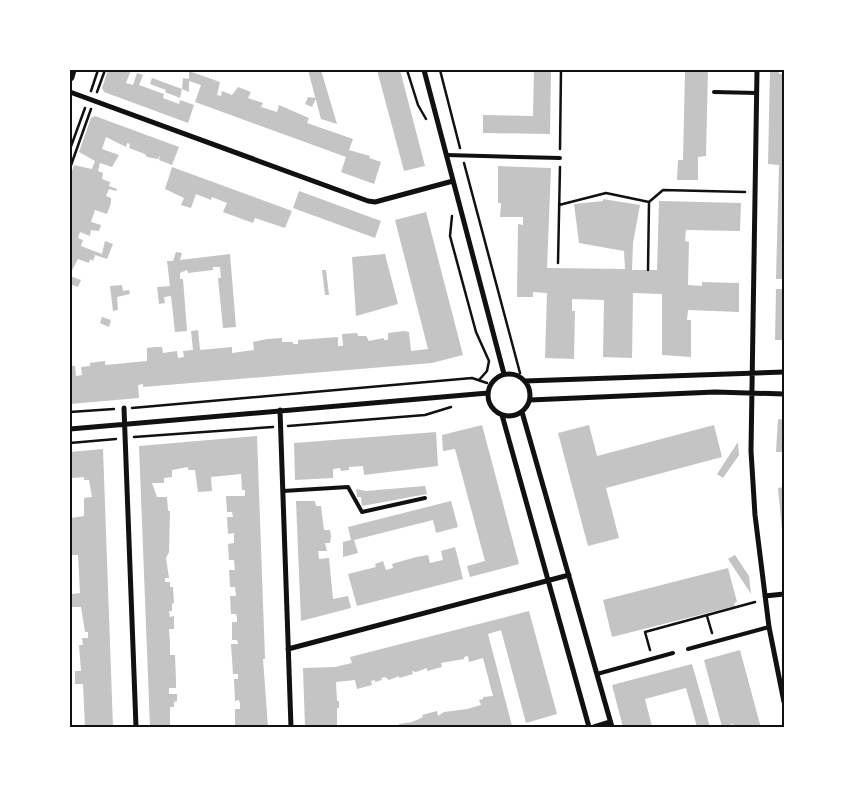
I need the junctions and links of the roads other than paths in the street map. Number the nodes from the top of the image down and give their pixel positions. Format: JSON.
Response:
{"nodes":[{"id":1,"x":72,"y":70,"type":"edge"},
{"id":2,"x":424,"y":70,"type":"edge"},
{"id":3,"x":757,"y":70,"type":"edge"},
{"id":4,"x":70,"y":77,"type":"edge"},
{"id":5,"x":70,"y":92,"type":"edge"},
{"id":6,"x":714,"y":92,"type":"dead end"},
{"id":7,"x":756,"y":93,"type":"junction"},
{"id":8,"x":446,"y":155,"type":"junction"},
{"id":9,"x":560,"y":158,"type":"dead end"},
{"id":10,"x":453,"y":181,"type":"junction"},
{"id":11,"x":784,"y":372,"type":"edge"},
{"id":12,"x":751,"y":373,"type":"junction"},
{"id":13,"x":504,"y":374,"type":"junction"},
{"id":14,"x":523,"y":379,"type":"junction"},
{"id":15,"x":488,"y":393,"type":"junction"},
{"id":16,"x":750,"y":393,"type":"junction"},
{"id":17,"x":784,"y":394,"type":"edge"},
{"id":18,"x":530,"y":400,"type":"junction"},
{"id":19,"x":124,"y":408,"type":"road end"},
{"id":20,"x":280,"y":410,"type":"junction"},
{"id":21,"x":522,"y":412,"type":"junction"},
{"id":22,"x":502,"y":416,"type":"junction"},
{"id":23,"x":125,"y":423,"type":"junction"},
{"id":24,"x":70,"y":429,"type":"edge"},
{"id":25,"x":283,"y":491,"type":"junction"},
{"id":26,"x":425,"y":498,"type":"dead end"},
{"id":27,"x":569,"y":575,"type":"junction"},
{"id":28,"x":550,"y":580,"type":"junction"},
{"id":29,"x":784,"y":594,"type":"edge"},
{"id":30,"x":765,"y":596,"type":"junction"},
{"id":31,"x":769,"y":627,"type":"junction"},
{"id":32,"x":288,"y":649,"type":"junction"},
{"id":33,"x":688,"y":649,"type":"dead end"},
{"id":34,"x":673,"y":653,"type":"dead end"},
{"id":35,"x":597,"y":674,"type":"junction"},
{"id":36,"x":784,"y":702,"type":"edge"},
{"id":37,"x":611,"y":725,"type":"edge"},
{"id":38,"x":136,"y":727,"type":"edge"},
{"id":39,"x":290,"y":727,"type":"edge"},
{"id":40,"x":589,"y":727,"type":"edge"},
{"id":41,"x":594,"y":727,"type":"edge"}],
"edges":[{"from":1,"to":4,"type":"street"},
{"from":2,"to":8,"type":"street"},
{"from":3,"to":7,"type":"street"},
{"from":5,"to":10,"type":"street"},
{"from":6,"to":7,"type":"lane"},
{"from":7,"to":12,"type":"street"},
{"from":8,"to":9,"type":"lane"},
{"from":8,"to":10,"type":"street"},
{"from":10,"to":13,"type":"street"},
{"from":11,"to":12,"type":"street"},
{"from":12,"to":14,"type":"street"},
{"from":12,"to":16,"type":"street"},
{"from":13,"to":14,"type":"street"},
{"from":13,"to":15,"type":"street"},
{"from":14,"to":18,"type":"street"},
{"from":15,"to":20,"type":"street"},
{"from":15,"to":22,"type":"street"},
{"from":16,"to":17,"type":"street"},
{"from":16,"to":18,"type":"street"},
{"from":16,"to":30,"type":"street"},
{"from":18,"to":21,"type":"street"},
{"from":19,"to":23,"type":"street"},
{"from":20,"to":23,"type":"street"},
{"from":20,"to":25,"type":"street"},
{"from":21,"to":22,"type":"street"},
{"from":21,"to":27,"type":"street"},
{"from":22,"to":28,"type":"street"},
{"from":23,"to":24,"type":"street"},
{"from":23,"to":38,"type":"street"},
{"from":25,"to":26,"type":"lane"},
{"from":25,"to":32,"type":"street"},
{"from":27,"to":28,"type":"street"},
{"from":27,"to":35,"type":"street"},
{"from":28,"to":32,"type":"street"},
{"from":28,"to":40,"type":"street"},
{"from":29,"to":30,"type":"street"},
{"from":30,"to":31,"type":"street"},
{"from":31,"to":33,"type":"lane"},
{"from":31,"to":36,"type":"street"},
{"from":32,"to":39,"type":"street"},
{"from":34,"to":35,"type":"lane"},
{"from":35,"to":37,"type":"street"},
{"from":37,"to":41,"type":"street"}]}
